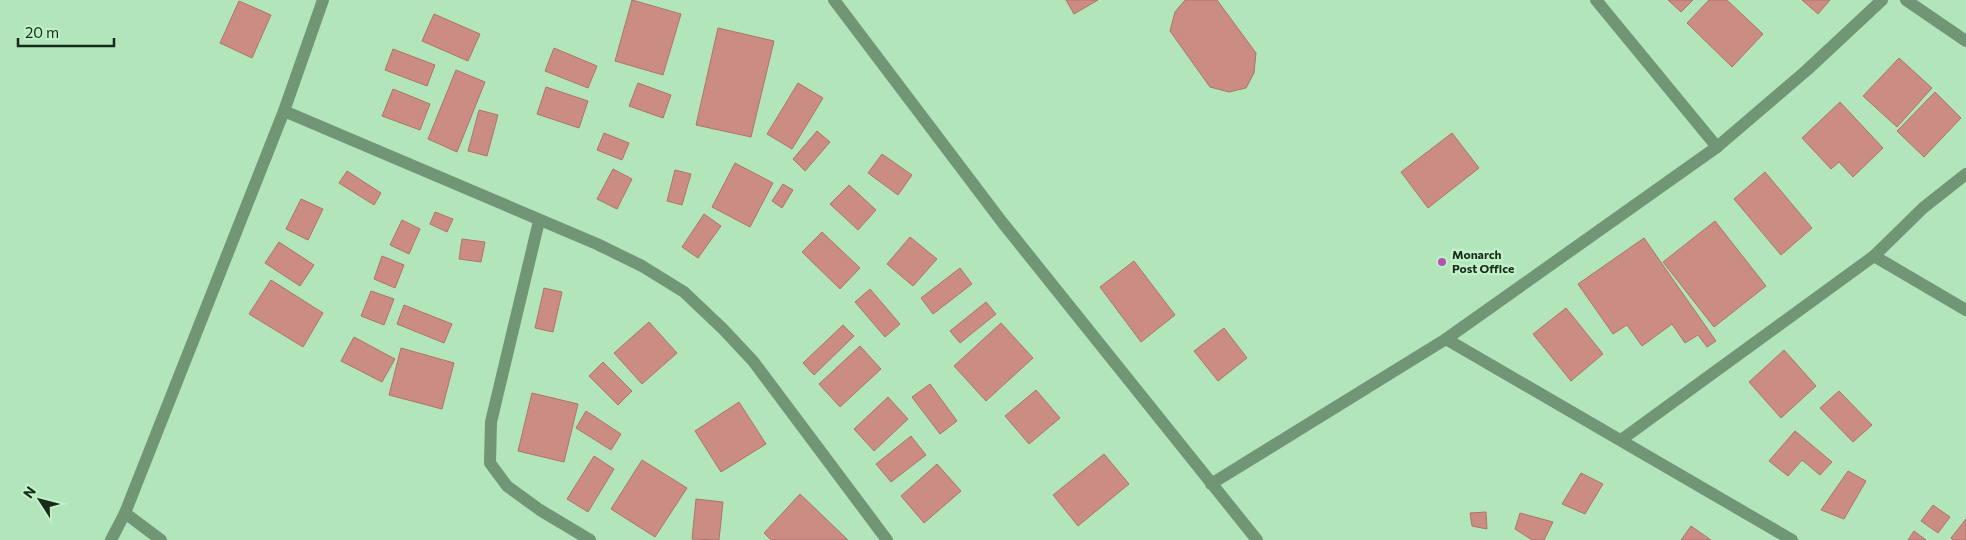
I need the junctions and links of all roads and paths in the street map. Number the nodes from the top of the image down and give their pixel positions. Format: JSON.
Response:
{"nodes":[{"id":1,"x":323,"y":0,"type":"edge"},
{"id":2,"x":834,"y":0,"type":"edge"},
{"id":3,"x":1596,"y":0,"type":"edge"},
{"id":4,"x":1882,"y":0,"type":"edge"},
{"id":5,"x":1906,"y":0,"type":"edge"},
{"id":6,"x":1966,"y":41,"type":"edge"},
{"id":7,"x":284,"y":111,"type":"junction"},
{"id":8,"x":1717,"y":147,"type":"junction"},
{"id":9,"x":1966,"y":174,"type":"edge"},
{"id":10,"x":540,"y":221,"type":"junction"},
{"id":11,"x":1874,"y":256,"type":"junction"},
{"id":12,"x":1966,"y":310,"type":"edge"},
{"id":13,"x":1446,"y":339,"type":"junction"},
{"id":14,"x":1621,"y":440,"type":"junction"},
{"id":15,"x":1210,"y":484,"type":"junction"},
{"id":16,"x":125,"y":513,"type":"junction"},
{"id":17,"x":111,"y":540,"type":"edge"},
{"id":18,"x":162,"y":540,"type":"edge"},
{"id":19,"x":590,"y":540,"type":"edge"},
{"id":20,"x":887,"y":540,"type":"edge"},
{"id":21,"x":1257,"y":540,"type":"edge"},
{"id":22,"x":1792,"y":540,"type":"edge"}],
"edges":[{"from":1,"to":7,"type":"street"},
{"from":2,"to":15,"type":"street"},
{"from":3,"to":8,"type":"street"},
{"from":4,"to":8,"type":"street"},
{"from":5,"to":6,"type":"street"},
{"from":7,"to":10,"type":"street"},
{"from":7,"to":16,"type":"street"},
{"from":8,"to":13,"type":"street"},
{"from":9,"to":11,"type":"street"},
{"from":10,"to":19,"type":"street"},
{"from":10,"to":20,"type":"street"},
{"from":11,"to":12,"type":"street"},
{"from":11,"to":14,"type":"street"},
{"from":13,"to":14,"type":"street"},
{"from":13,"to":15,"type":"street"},
{"from":14,"to":22,"type":"street"},
{"from":15,"to":21,"type":"street"},
{"from":16,"to":17,"type":"street"},
{"from":16,"to":18,"type":"street"}]}
